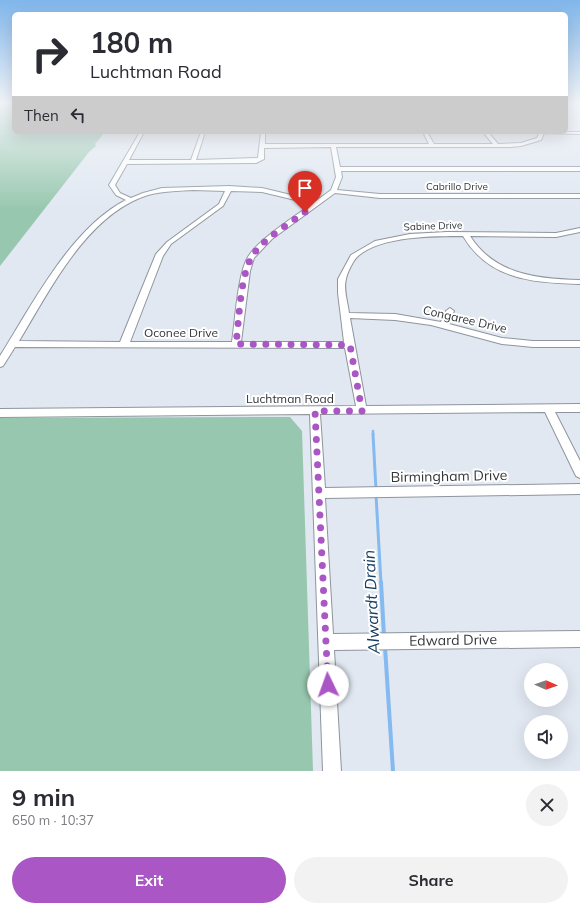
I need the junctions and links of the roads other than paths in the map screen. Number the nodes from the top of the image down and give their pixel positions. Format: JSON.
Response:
{"nodes":[{"id":1,"x":138,"y":138,"type":"edge"},
{"id":2,"x":201,"y":138,"type":"edge"},
{"id":3,"x":263,"y":138,"type":"edge"},
{"id":4,"x":428,"y":138,"type":"edge"},
{"id":5,"x":491,"y":138,"type":"edge"},
{"id":6,"x":539,"y":138,"type":"edge"},
{"id":7,"x":333,"y":145,"type":"junction"},
{"id":8,"x":497,"y":145,"type":"junction"},
{"id":9,"x":262,"y":146,"type":"junction"},
{"id":10,"x":433,"y":146,"type":"junction"},
{"id":11,"x":124,"y":162,"type":"junction"},
{"id":12,"x":193,"y":162,"type":"junction"},
{"id":13,"x":337,"y":169,"type":"junction"},
{"id":14,"x":580,"y":169,"type":"edge"},
{"id":15,"x":229,"y":188,"type":"junction"},
{"id":16,"x":334,"y":191,"type":"junction"},
{"id":17,"x":580,"y":196,"type":"edge"},
{"id":18,"x":131,"y":200,"type":"junction"},
{"id":19,"x":316,"y":203,"type":"junction"},
{"id":20,"x":580,"y":230,"type":"edge"},
{"id":21,"x":466,"y":235,"type":"junction"},
{"id":22,"x":580,"y":282,"type":"edge"},
{"id":23,"x":450,"y":311,"type":"dead end"},
{"id":24,"x":345,"y":315,"type":"junction"},
{"id":25,"x":444,"y":326,"type":"junction"},
{"id":26,"x":13,"y":344,"type":"junction"},
{"id":27,"x":124,"y":344,"type":"junction"},
{"id":28,"x":236,"y":344,"type":"junction"},
{"id":29,"x":580,"y":344,"type":"edge"},
{"id":30,"x":350,"y":345,"type":"junction"},
{"id":31,"x":0,"y":364,"type":"edge"},
{"id":32,"x":548,"y":408,"type":"junction"},
{"id":33,"x":580,"y":408,"type":"edge"},
{"id":34,"x":315,"y":411,"type":"junction"},
{"id":35,"x":362,"y":411,"type":"junction"},
{"id":36,"x":0,"y":413,"type":"edge"},
{"id":37,"x":580,"y":473,"type":"edge"},
{"id":38,"x":580,"y":489,"type":"edge"},
{"id":39,"x":319,"y":493,"type":"junction"},
{"id":40,"x":580,"y":639,"type":"edge"},
{"id":41,"x":326,"y":642,"type":"junction"},
{"id":42,"x":332,"y":771,"type":"edge"}],
"edges":[{"from":1,"to":11,"type":"street"},
{"from":2,"to":12,"type":"street"},
{"from":3,"to":9,"type":"street"},
{"from":4,"to":10,"type":"street"},
{"from":5,"to":8,"type":"street"},
{"from":6,"to":8,"type":"street"},
{"from":7,"to":9,"type":"street"},
{"from":7,"to":10,"type":"street"},
{"from":7,"to":13,"type":"street"},
{"from":8,"to":10,"type":"street"},
{"from":9,"to":12,"type":"street"},
{"from":11,"to":12,"type":"street"},
{"from":11,"to":18,"type":"street"},
{"from":13,"to":14,"type":"street"},
{"from":13,"to":16,"type":"street"},
{"from":15,"to":18,"type":"street"},
{"from":15,"to":19,"type":"street"},
{"from":15,"to":27,"type":"street"},
{"from":16,"to":17,"type":"street","name":"Cabrillo Drive"},
{"from":16,"to":19,"type":"street"},
{"from":18,"to":26,"type":"street"},
{"from":19,"to":28,"type":"street"},
{"from":20,"to":21,"type":"street","name":"Sabine Drive"},
{"from":21,"to":22,"type":"street"},
{"from":21,"to":24,"type":"street","name":"Sabine Drive"},
{"from":23,"to":25,"type":"street"},
{"from":24,"to":25,"type":"street","name":"Congaree Drive"},
{"from":24,"to":30,"type":"street","name":"Sabine Drive"},
{"from":25,"to":29,"type":"street","name":"Congaree Drive"},
{"from":26,"to":27,"type":"street","name":"Oconee Drive"},
{"from":26,"to":31,"type":"street"},
{"from":27,"to":28,"type":"street","name":"Oconee Drive"},
{"from":28,"to":30,"type":"street","name":"Oconee Drive"},
{"from":30,"to":35,"type":"street","name":"Sabine Drive"},
{"from":32,"to":33,"type":"street","name":"Luchtman Road"},
{"from":32,"to":35,"type":"street","name":"Luchtman Road"},
{"from":32,"to":37,"type":"street"},
{"from":34,"to":35,"type":"street","name":"Luchtman Road"},
{"from":34,"to":36,"type":"street","name":"Luchtman Road"},
{"from":34,"to":39,"type":"street"},
{"from":38,"to":39,"type":"street","name":"Birmingham Drive"},
{"from":39,"to":41,"type":"street"},
{"from":40,"to":41,"type":"street","name":"Edward Drive"},
{"from":41,"to":42,"type":"street"}]}
